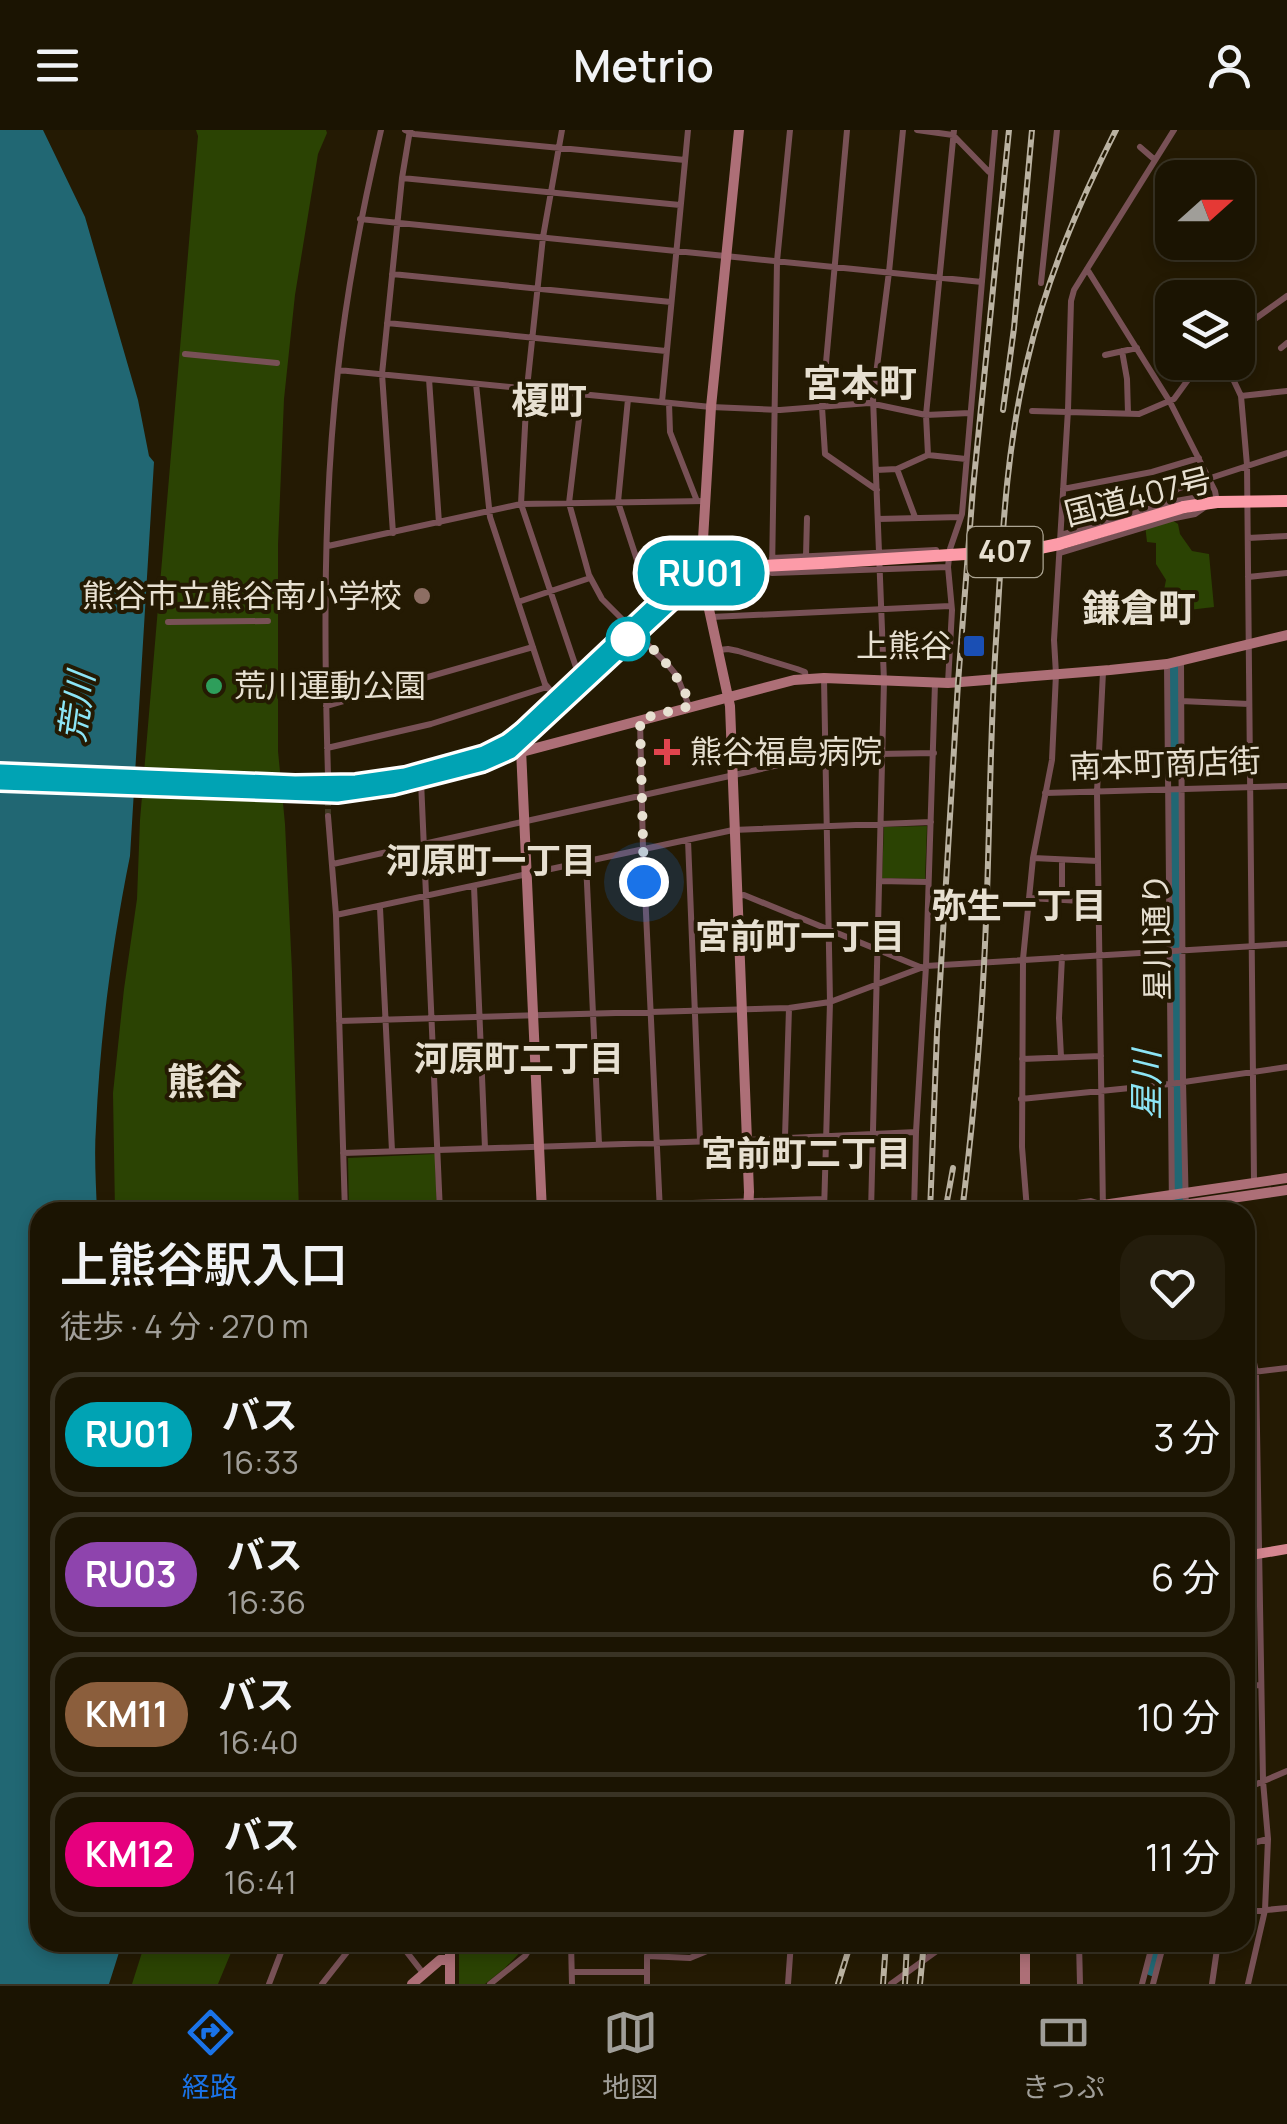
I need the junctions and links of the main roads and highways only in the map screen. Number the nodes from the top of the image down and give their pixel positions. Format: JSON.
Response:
{"nodes":[{"id":1,"x":1287,"y":502,"type":"edge"},
{"id":2,"x":555,"y":696,"type":"junction"},
{"id":3,"x":516,"y":747,"type":"junction"},
{"id":4,"x":0,"y":772,"type":"edge"},
{"id":5,"x":405,"y":776,"type":"junction"},
{"id":6,"x":0,"y":782,"type":"edge"},
{"id":7,"x":295,"y":789,"type":"junction"},
{"id":8,"x":1287,"y":1549,"type":"edge"},
{"id":9,"x":1255,"y":1555,"type":"edge"}],
"edges":[{"from":1,"to":2,"type":"highway","name":"国道407号","number":"407","bridge":true},
{"from":2,"to":3,"type":"highway"},
{"from":2,"to":3,"type":"highway"},
{"from":3,"to":5,"type":"highway"},
{"from":3,"to":5,"type":"highway"},
{"from":3,"to":7,"type":"highway"},
{"from":4,"to":7,"type":"highway"},
{"from":5,"to":7,"type":"highway"},
{"from":6,"to":7,"type":"highway"},
{"from":8,"to":9,"type":"main road"}]}
